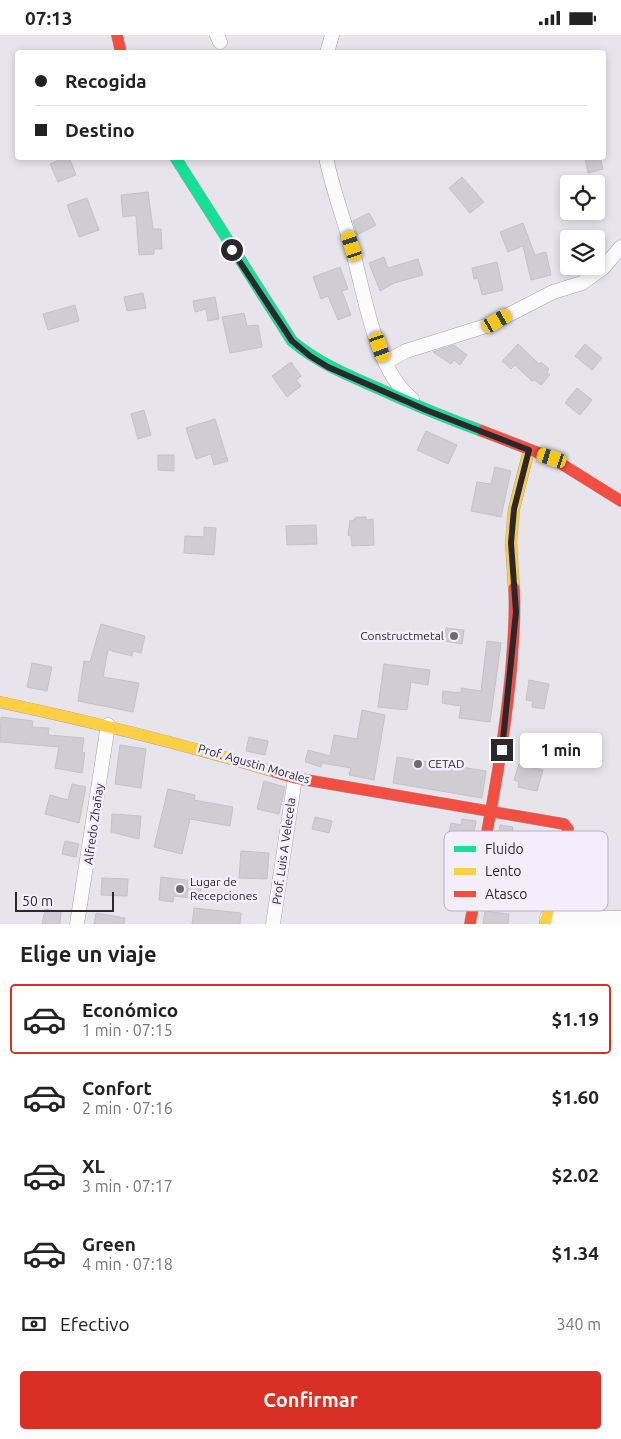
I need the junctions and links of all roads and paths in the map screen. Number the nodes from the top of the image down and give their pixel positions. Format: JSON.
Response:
{"nodes":[{"id":1,"x":117,"y":35,"type":"edge"},
{"id":2,"x":332,"y":35,"type":"edge"},
{"id":3,"x":120,"y":50,"type":"edge"},
{"id":4,"x":328,"y":50,"type":"edge"},
{"id":5,"x":176,"y":160,"type":"edge"},
{"id":6,"x":327,"y":160,"type":"edge"},
{"id":7,"x":621,"y":247,"type":"edge"},
{"id":8,"x":386,"y":362,"type":"junction"},
{"id":9,"x":426,"y":410,"type":"junction"},
{"id":10,"x":529,"y":450,"type":"junction"},
{"id":11,"x":621,"y":501,"type":"edge"},
{"id":12,"x":0,"y":702,"type":"edge"},
{"id":13,"x":108,"y":725,"type":"junction"},
{"id":14,"x":295,"y":778,"type":"junction"},
{"id":15,"x":490,"y":813,"type":"junction"},
{"id":16,"x":487,"y":831,"type":"edge"},
{"id":17,"x":568,"y":831,"type":"edge"},
{"id":18,"x":472,"y":911,"type":"edge"},
{"id":19,"x":621,"y":918,"type":"edge"},
{"id":20,"x":546,"y":920,"type":"edge"},
{"id":21,"x":77,"y":924,"type":"edge"},
{"id":22,"x":273,"y":924,"type":"edge"},
{"id":23,"x":470,"y":924,"type":"edge"}],
"edges":[{"from":1,"to":3,"type":"street"},
{"from":2,"to":4,"type":"street"},
{"from":5,"to":9,"type":"street"},
{"from":6,"to":8,"type":"street"},
{"from":7,"to":8,"type":"street"},
{"from":8,"to":9,"type":"street"},
{"from":9,"to":10,"type":"street"},
{"from":10,"to":11,"type":"street"},
{"from":10,"to":15,"type":"street"},
{"from":12,"to":13,"type":"street","name":"Prof. Agustin Morales"},
{"from":13,"to":14,"type":"street","name":"Prof. Agustin Morales"},
{"from":13,"to":21,"type":"street","name":"Alfredo Zhañay"},
{"from":14,"to":15,"type":"street","name":"Prof. Agustin Morales"},
{"from":14,"to":22,"type":"street","name":"Prof. Luis A Velecela"},
{"from":15,"to":16,"type":"street"},
{"from":15,"to":17,"type":"street","name":"Prof. Agustin Morales"},
{"from":18,"to":23,"type":"street"},
{"from":19,"to":20,"type":"street"}]}
